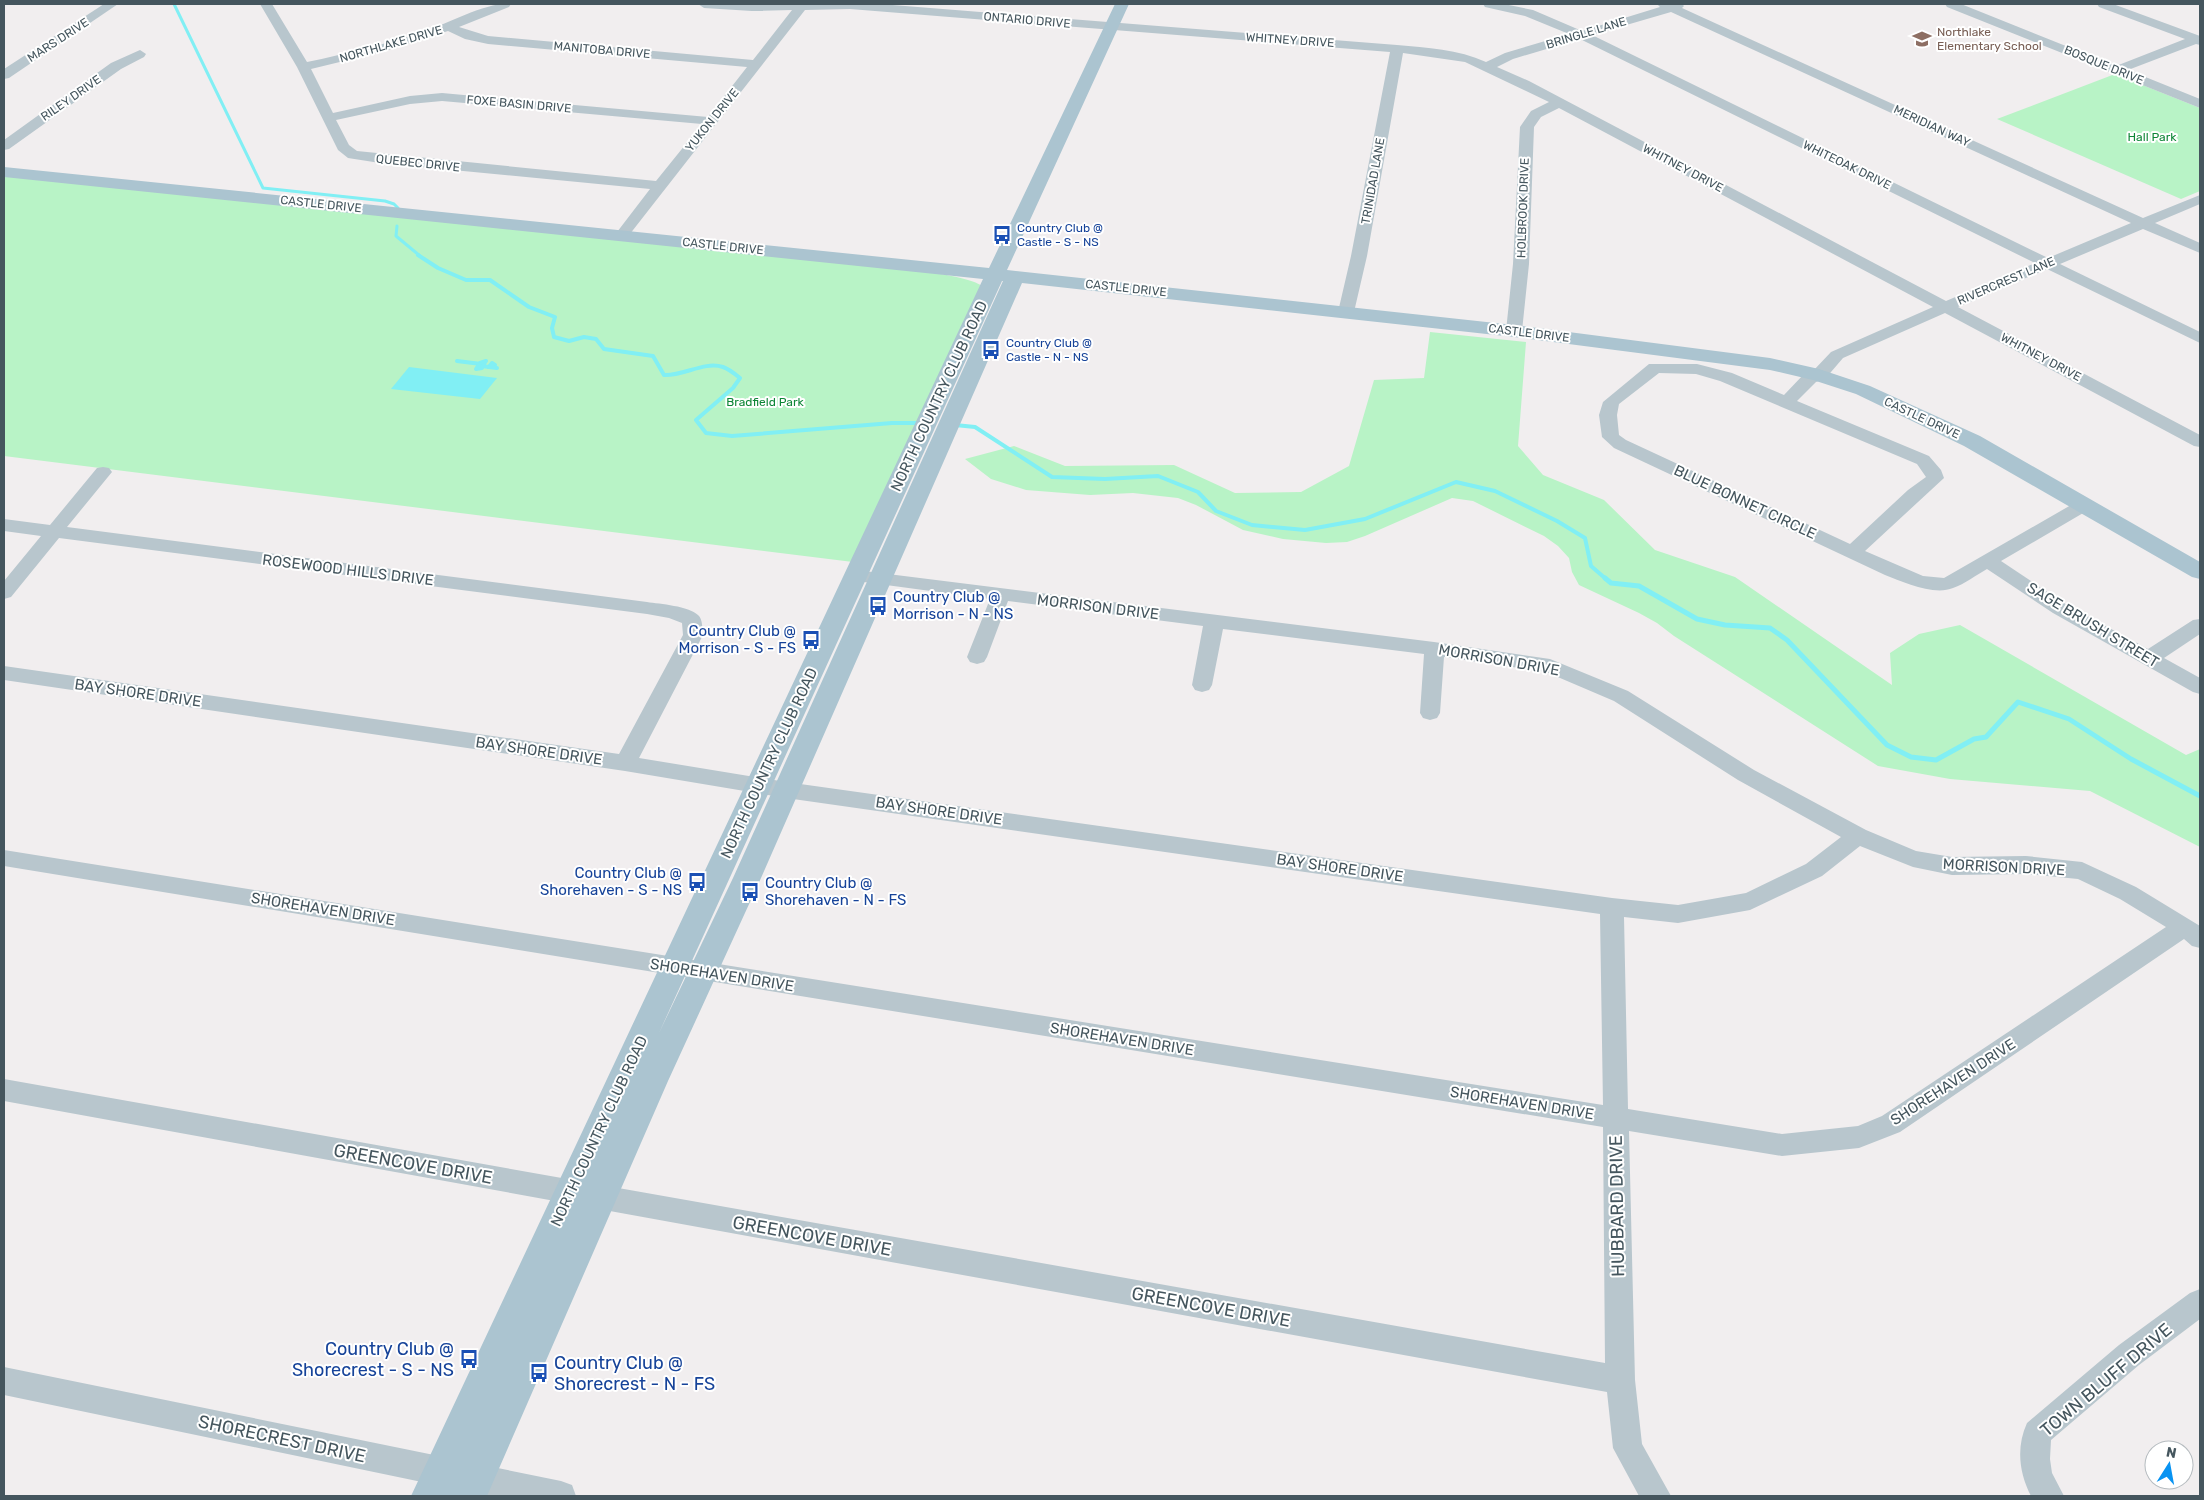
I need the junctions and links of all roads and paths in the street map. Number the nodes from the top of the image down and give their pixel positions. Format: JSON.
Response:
{"nodes":[{"id":1,"x":92,"y":4,"type":"edge"},
{"id":2,"x":111,"y":4,"type":"edge"},
{"id":3,"x":266,"y":4,"type":"edge"},
{"id":4,"x":505,"y":4,"type":"edge"},
{"id":5,"x":704,"y":4,"type":"edge"},
{"id":6,"x":1122,"y":4,"type":"edge"},
{"id":7,"x":1136,"y":4,"type":"edge"},
{"id":8,"x":1489,"y":4,"type":"edge"},
{"id":9,"x":1951,"y":4,"type":"edge"},
{"id":10,"x":2103,"y":4,"type":"edge"},
{"id":11,"x":803,"y":5,"type":"edge"},
{"id":12,"x":1674,"y":5,"type":"edge"},
{"id":13,"x":448,"y":27,"type":"junction"},
{"id":14,"x":1118,"y":27,"type":"junction"},
{"id":15,"x":1582,"y":35,"type":"junction"},
{"id":16,"x":2198,"y":40,"type":"edge"},
{"id":17,"x":1397,"y":48,"type":"junction"},
{"id":18,"x":140,"y":54,"type":"dead end"},
{"id":19,"x":4,"y":57,"type":"edge"},
{"id":20,"x":28,"y":60,"type":"junction"},
{"id":21,"x":757,"y":64,"type":"junction"},
{"id":22,"x":1488,"y":66,"type":"junction"},
{"id":23,"x":303,"y":67,"type":"junction"},
{"id":24,"x":2117,"y":70,"type":"junction"},
{"id":25,"x":4,"y":75,"type":"edge"},
{"id":26,"x":1560,"y":103,"type":"junction"},
{"id":27,"x":2200,"y":104,"type":"edge"},
{"id":28,"x":329,"y":118,"type":"junction"},
{"id":29,"x":710,"y":121,"type":"junction"},
{"id":30,"x":1065,"y":143,"type":"junction"},
{"id":31,"x":4,"y":146,"type":"edge"},
{"id":32,"x":4,"y":172,"type":"edge"},
{"id":33,"x":659,"y":186,"type":"junction"},
{"id":34,"x":2200,"y":199,"type":"edge"},
{"id":35,"x":1042,"y":216,"type":"dead end"},
{"id":36,"x":2144,"y":223,"type":"junction"},
{"id":37,"x":621,"y":236,"type":"junction"},
{"id":38,"x":2200,"y":249,"type":"edge"},
{"id":39,"x":1024,"y":257,"type":"dead end"},
{"id":40,"x":2048,"y":264,"type":"junction"},
{"id":41,"x":1006,"y":275,"type":"junction"},
{"id":42,"x":1945,"y":306,"type":"junction"},
{"id":43,"x":1346,"y":312,"type":"junction"},
{"id":44,"x":1514,"y":331,"type":"junction"},
{"id":45,"x":2200,"y":338,"type":"edge"},
{"id":46,"x":1819,"y":375,"type":"junction"},
{"id":47,"x":1787,"y":402,"type":"junction"},
{"id":48,"x":1804,"y":410,"type":"junction"},
{"id":49,"x":2200,"y":442,"type":"edge"},
{"id":50,"x":927,"y":446,"type":"junction"},
{"id":51,"x":103,"y":472,"type":"dead end"},
{"id":52,"x":895,"y":488,"type":"junction"},
{"id":53,"x":919,"y":491,"type":"junction"},
{"id":54,"x":2084,"y":505,"type":"junction"},
{"id":55,"x":4,"y":525,"type":"edge"},
{"id":56,"x":54,"y":532,"type":"junction"},
{"id":57,"x":1853,"y":552,"type":"junction"},
{"id":58,"x":1987,"y":560,"type":"junction"},
{"id":59,"x":2200,"y":572,"type":"edge"},
{"id":60,"x":856,"y":576,"type":"junction"},
{"id":61,"x":880,"y":579,"type":"junction"},
{"id":62,"x":4,"y":592,"type":"edge"},
{"id":63,"x":1001,"y":595,"type":"junction"},
{"id":64,"x":1214,"y":622,"type":"junction"},
{"id":65,"x":2200,"y":625,"type":"edge"},
{"id":66,"x":1434,"y":649,"type":"junction"},
{"id":67,"x":977,"y":657,"type":"dead end"},
{"id":68,"x":2148,"y":658,"type":"junction"},
{"id":69,"x":4,"y":673,"type":"edge"},
{"id":70,"x":1202,"y":685,"type":"dead end"},
{"id":71,"x":2200,"y":687,"type":"edge"},
{"id":72,"x":1430,"y":713,"type":"dead end"},
{"id":73,"x":625,"y":764,"type":"junction"},
{"id":74,"x":759,"y":785,"type":"junction"},
{"id":75,"x":786,"y":790,"type":"junction"},
{"id":76,"x":1858,"y":836,"type":"junction"},
{"id":77,"x":4,"y":858,"type":"edge"},
{"id":78,"x":1612,"y":907,"type":"junction"},
{"id":79,"x":2192,"y":933,"type":"edge"},
{"id":80,"x":688,"y":970,"type":"junction"},
{"id":81,"x":4,"y":1090,"type":"edge"},
{"id":82,"x":1615,"y":1117,"type":"junction"},
{"id":83,"x":586,"y":1195,"type":"junction"},
{"id":84,"x":2200,"y":1302,"type":"edge"},
{"id":85,"x":1620,"y":1380,"type":"junction"},
{"id":86,"x":4,"y":1382,"type":"edge"},
{"id":87,"x":436,"y":1484,"type":"edge"},
{"id":88,"x":472,"y":1487,"type":"edge"},
{"id":89,"x":561,"y":1496,"type":"edge"},
{"id":90,"x":1656,"y":1496,"type":"edge"},
{"id":91,"x":2049,"y":1496,"type":"edge"}],
"edges":[{"from":1,"to":2,"type":"street"},
{"from":2,"to":20,"type":"street","name":"MARS DRIVE"},
{"from":3,"to":23,"type":"street","name":"QUEBEC DRIVE"},
{"from":4,"to":13,"type":"street","name":"NORTHLAKE DRIVE"},
{"from":5,"to":11,"type":"street","name":"ONTARIO DRIVE"},
{"from":6,"to":14,"type":"main road","name":"NORTH COUNTRY CLUB ROAD"},
{"from":7,"to":14,"type":"main road","name":"NORTH COUNTRY CLUB ROAD"},
{"from":8,"to":15,"type":"street","name":"WHITEOAK DRIVE"},
{"from":9,"to":24,"type":"street","name":"BOSQUE DRIVE"},
{"from":10,"to":16,"type":"street"},
{"from":11,"to":14,"type":"street","name":"ONTARIO DRIVE"},
{"from":11,"to":21,"type":"street","name":"YUKON DRIVE"},
{"from":12,"to":15,"type":"street","name":"BRINGLE LANE"},
{"from":12,"to":36,"type":"street","name":"MERIDIAN WAY"},
{"from":13,"to":21,"type":"street","name":"MANITOBA DRIVE"},
{"from":13,"to":23,"type":"street","name":"NORTHLAKE DRIVE"},
{"from":14,"to":17,"type":"street","name":"WHITNEY DRIVE"},
{"from":14,"to":30,"type":"main road","name":"NORTH COUNTRY CLUB ROAD"},
{"from":15,"to":22,"type":"street","name":"BRINGLE LANE"},
{"from":15,"to":40,"type":"street","name":"WHITEOAK DRIVE"},
{"from":16,"to":24,"type":"street"},
{"from":17,"to":22,"type":"street","name":"WHITNEY DRIVE"},
{"from":17,"to":43,"type":"street","name":"TRINIDAD LANE"},
{"from":18,"to":31,"type":"street","name":"RILEY DRIVE"},
{"from":19,"to":20,"type":"street"},
{"from":20,"to":25,"type":"street","name":"MARS DRIVE"},
{"from":21,"to":29,"type":"street","name":"YUKON DRIVE"},
{"from":22,"to":26,"type":"street","name":"WHITNEY DRIVE"},
{"from":23,"to":28,"type":"street","name":"QUEBEC DRIVE"},
{"from":24,"to":27,"type":"street","name":"BOSQUE DRIVE"},
{"from":26,"to":42,"type":"street","name":"WHITNEY DRIVE"},
{"from":26,"to":44,"type":"street","name":"HOLBROOK DRIVE"},
{"from":28,"to":29,"type":"street","name":"FOXE BASIN DRIVE"},
{"from":28,"to":33,"type":"street","name":"QUEBEC DRIVE"},
{"from":29,"to":33,"type":"street","name":"YUKON DRIVE"},
{"from":30,"to":35,"type":"main road","name":"NORTH COUNTRY CLUB ROAD"},
{"from":30,"to":41,"type":"main road","name":"NORTH COUNTRY CLUB ROAD"},
{"from":32,"to":37,"type":"main road","name":"CASTLE DRIVE"},
{"from":33,"to":37,"type":"street","name":"YUKON DRIVE"},
{"from":34,"to":36,"type":"street","name":"RIVERCREST LANE"},
{"from":36,"to":38,"type":"street","name":"MERIDIAN WAY"},
{"from":36,"to":40,"type":"street","name":"RIVERCREST LANE"},
{"from":37,"to":41,"type":"main road","name":"CASTLE DRIVE"},
{"from":39,"to":41,"type":"main road","name":"NORTH COUNTRY CLUB ROAD"},
{"from":40,"to":42,"type":"street","name":"RIVERCREST LANE"},
{"from":40,"to":45,"type":"street","name":"WHITEOAK DRIVE"},
{"from":41,"to":43,"type":"main road","name":"CASTLE DRIVE"},
{"from":41,"to":50,"type":"main road","name":"NORTH COUNTRY CLUB ROAD"},
{"from":42,"to":46,"type":"street","name":"RIVERCREST LANE"},
{"from":42,"to":49,"type":"street","name":"WHITNEY DRIVE"},
{"from":43,"to":44,"type":"main road","name":"CASTLE DRIVE"},
{"from":44,"to":46,"type":"main road","name":"CASTLE DRIVE"},
{"from":46,"to":47,"type":"street"},
{"from":46,"to":48,"type":"street"},
{"from":46,"to":54,"type":"main road","name":"CASTLE DRIVE"},
{"from":47,"to":48,"type":"street","name":"BLUE BONNET CIRCLE"},
{"from":47,"to":57,"type":"street","name":"BLUE BONNET CIRCLE"},
{"from":48,"to":57,"type":"street","name":"BLUE BONNET CIRCLE"},
{"from":50,"to":52,"type":"main road","name":"NORTH COUNTRY CLUB ROAD"},
{"from":50,"to":53,"type":"main road","name":"NORTH COUNTRY CLUB ROAD"},
{"from":51,"to":56,"type":"street"},
{"from":52,"to":53,"type":"main road"},
{"from":52,"to":60,"type":"main road","name":"NORTH COUNTRY CLUB ROAD"},
{"from":53,"to":61,"type":"main road","name":"NORTH COUNTRY CLUB ROAD"},
{"from":54,"to":58,"type":"street"},
{"from":54,"to":59,"type":"main road","name":"CASTLE DRIVE"},
{"from":55,"to":56,"type":"street","name":"ROSEWOOD HILLS DRIVE"},
{"from":56,"to":62,"type":"street"},
{"from":56,"to":73,"type":"street","name":"ROSEWOOD HILLS DRIVE"},
{"from":57,"to":58,"type":"street"},
{"from":58,"to":68,"type":"street","name":"SAGE BRUSH STREET"},
{"from":60,"to":61,"type":"street","name":"MORRISON DRIVE"},
{"from":60,"to":74,"type":"main road","name":"NORTH COUNTRY CLUB ROAD"},
{"from":61,"to":63,"type":"street","name":"MORRISON DRIVE"},
{"from":61,"to":75,"type":"main road","name":"NORTH COUNTRY CLUB ROAD"},
{"from":63,"to":64,"type":"street","name":"MORRISON DRIVE"},
{"from":63,"to":67,"type":"street"},
{"from":64,"to":66,"type":"street","name":"MORRISON DRIVE"},
{"from":64,"to":70,"type":"street"},
{"from":65,"to":68,"type":"street"},
{"from":66,"to":72,"type":"street"},
{"from":66,"to":76,"type":"street","name":"MORRISON DRIVE"},
{"from":68,"to":71,"type":"street","name":"SAGE BRUSH STREET"},
{"from":69,"to":73,"type":"street","name":"BAY SHORE DRIVE"},
{"from":73,"to":74,"type":"street","name":"BAY SHORE DRIVE"},
{"from":74,"to":75,"type":"street","name":"BAY SHORE DRIVE"},
{"from":74,"to":80,"type":"main road","name":"NORTH COUNTRY CLUB ROAD"},
{"from":75,"to":78,"type":"street","name":"BAY SHORE DRIVE"},
{"from":75,"to":80,"type":"main road","name":"NORTH COUNTRY CLUB ROAD"},
{"from":76,"to":78,"type":"street","name":"BAY SHORE DRIVE"},
{"from":76,"to":79,"type":"street","name":"MORRISON DRIVE"},
{"from":77,"to":80,"type":"street","name":"SHOREHAVEN DRIVE"},
{"from":78,"to":82,"type":"street","name":"HUBBARD DRIVE"},
{"from":79,"to":82,"type":"street","name":"SHOREHAVEN DRIVE"},
{"from":80,"to":82,"type":"street","name":"SHOREHAVEN DRIVE"},
{"from":80,"to":83,"type":"main road","name":"NORTH COUNTRY CLUB ROAD"},
{"from":81,"to":83,"type":"street","name":"GREENCOVE DRIVE"},
{"from":82,"to":85,"type":"street","name":"HUBBARD DRIVE"},
{"from":83,"to":85,"type":"street","name":"GREENCOVE DRIVE"},
{"from":83,"to":87,"type":"main road","name":"NORTH COUNTRY CLUB ROAD"},
{"from":83,"to":88,"type":"main road","name":"NORTH COUNTRY CLUB ROAD"},
{"from":84,"to":91,"type":"street","name":"TOWN BLUFF DRIVE"},
{"from":85,"to":90,"type":"street","name":"HUBBARD DRIVE"},
{"from":86,"to":87,"type":"street","name":"SHORECREST DRIVE"},
{"from":87,"to":88,"type":"street","name":"SHORECREST DRIVE"},
{"from":88,"to":89,"type":"street","name":"SHORECREST DRIVE"}]}
